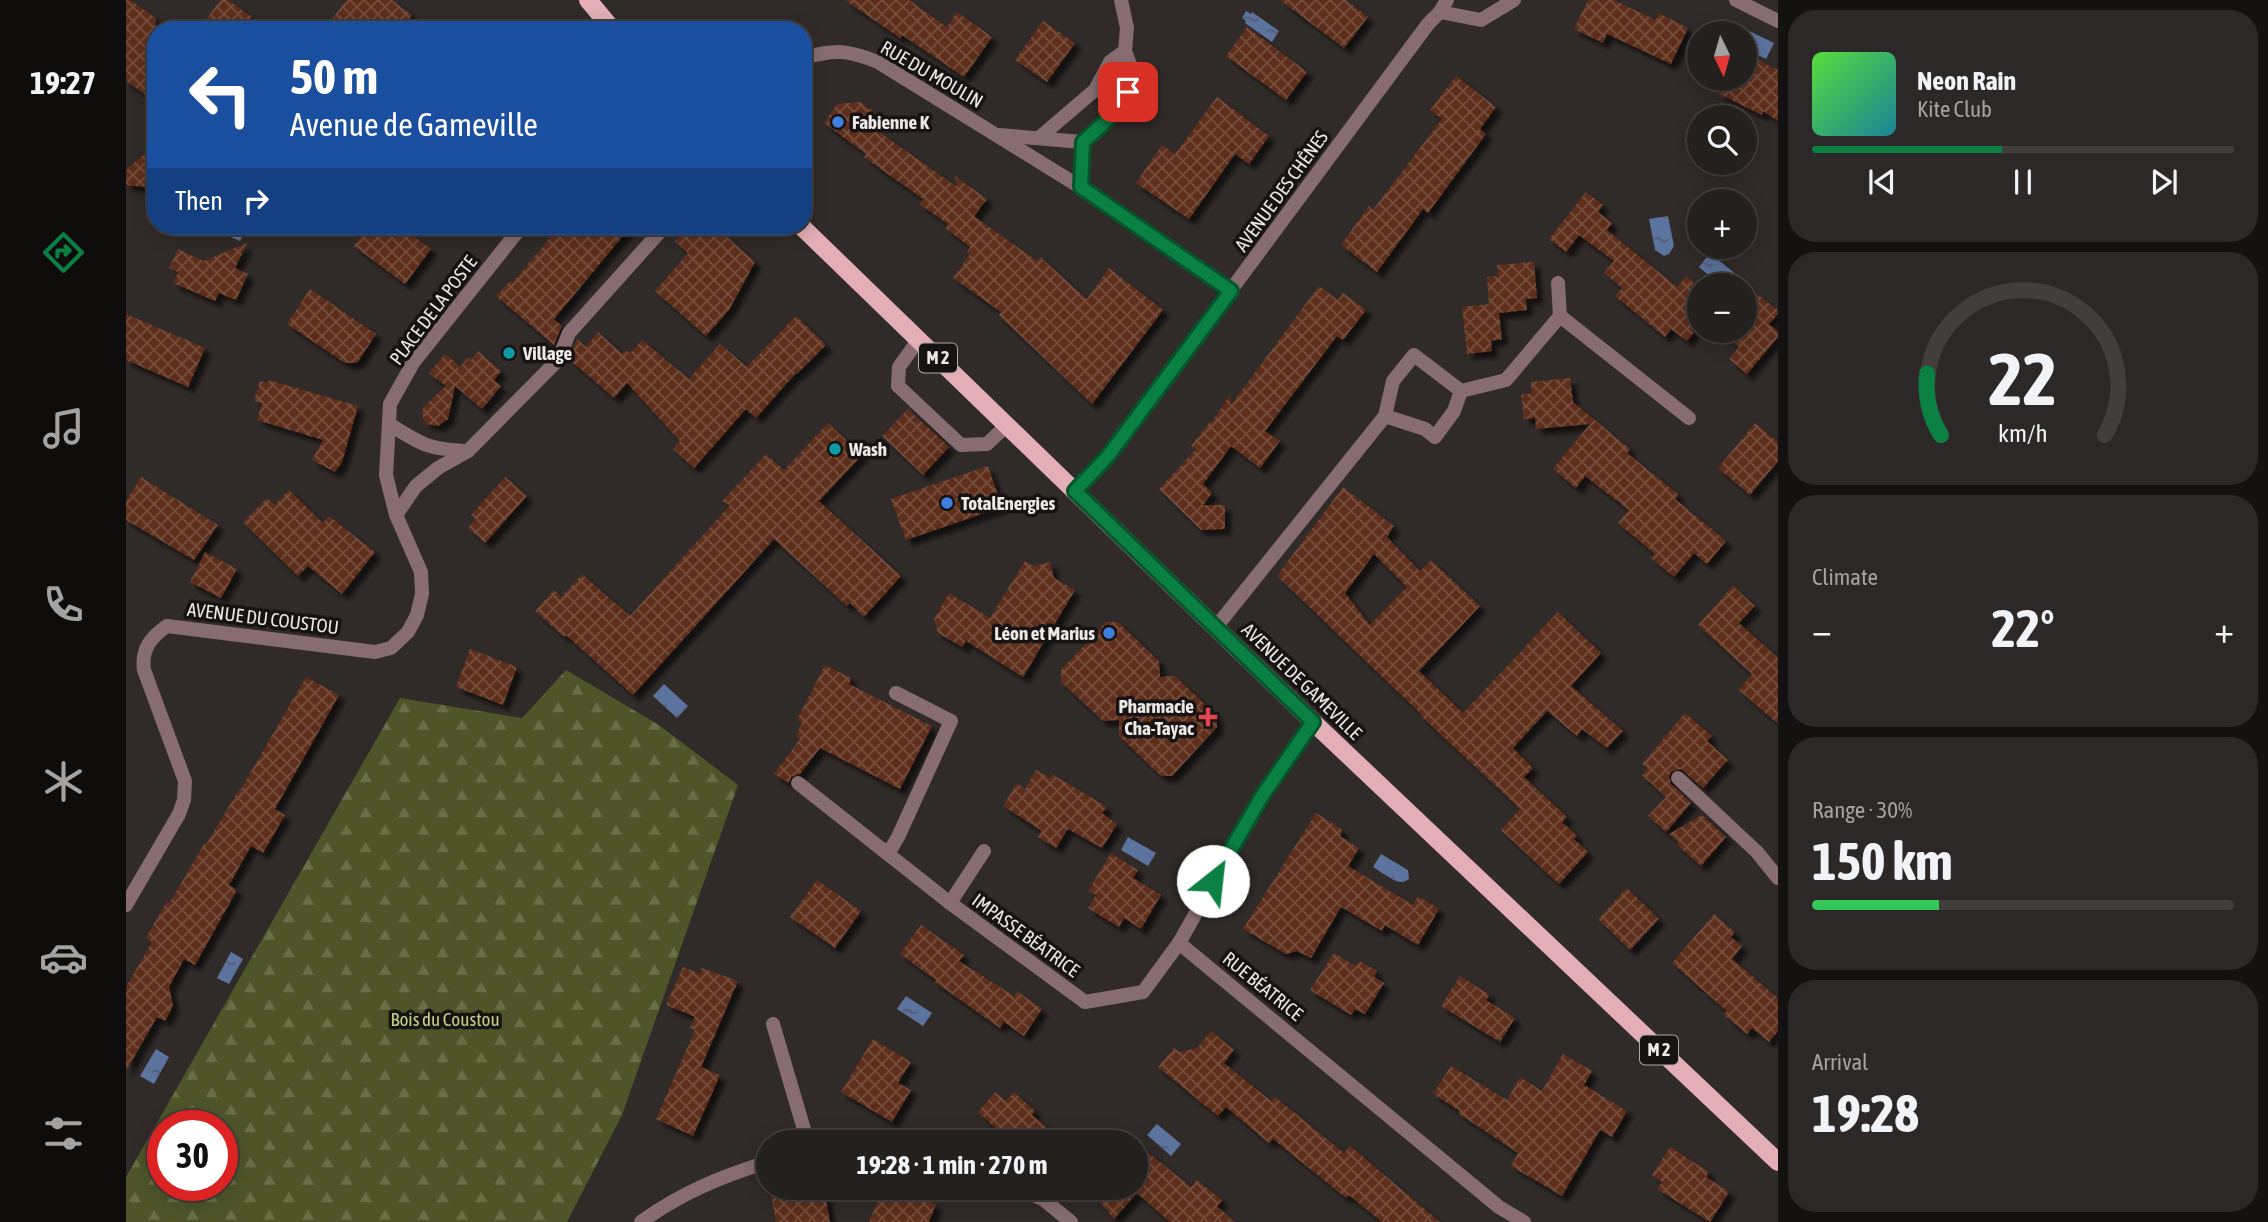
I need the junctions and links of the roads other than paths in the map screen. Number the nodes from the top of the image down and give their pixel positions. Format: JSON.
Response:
{"nodes":[{"id":1,"x":588,"y":0,"type":"edge"},
{"id":2,"x":1121,"y":0,"type":"edge"},
{"id":3,"x":1736,"y":0,"type":"edge"},
{"id":4,"x":1509,"y":1,"type":"edge"},
{"id":5,"x":1444,"y":6,"type":"edge"},
{"id":6,"x":606,"y":21,"type":"edge"},
{"id":7,"x":1778,"y":21,"type":"edge"},
{"id":8,"x":1125,"y":51,"type":"junction"},
{"id":9,"x":812,"y":56,"type":"edge"},
{"id":10,"x":998,"y":135,"type":"junction"},
{"id":11,"x":1040,"y":137,"type":"junction"},
{"id":12,"x":1083,"y":142,"type":"junction"},
{"id":13,"x":1081,"y":187,"type":"junction"},
{"id":14,"x":515,"y":235,"type":"edge"},
{"id":15,"x":657,"y":235,"type":"edge"},
{"id":16,"x":810,"y":235,"type":"edge"},
{"id":17,"x":1558,"y":283,"type":"dead end"},
{"id":18,"x":1231,"y":291,"type":"junction"},
{"id":19,"x":1560,"y":316,"type":"junction"},
{"id":20,"x":919,"y":339,"type":"junction"},
{"id":21,"x":1461,"y":391,"type":"junction"},
{"id":22,"x":1385,"y":416,"type":"junction"},
{"id":23,"x":1689,"y":418,"type":"dead end"},
{"id":24,"x":389,"y":424,"type":"junction"},
{"id":25,"x":1007,"y":425,"type":"junction"},
{"id":26,"x":468,"y":451,"type":"junction"},
{"id":27,"x":1075,"y":491,"type":"junction"},
{"id":28,"x":396,"y":515,"type":"junction"},
{"id":29,"x":1216,"y":627,"type":"junction"},
{"id":30,"x":896,"y":693,"type":"dead end"},
{"id":31,"x":1313,"y":722,"type":"junction"},
{"id":32,"x":1678,"y":778,"type":"dead end"},
{"id":33,"x":798,"y":783,"type":"dead end"},
{"id":34,"x":984,"y":851,"type":"dead end"},
{"id":35,"x":888,"y":854,"type":"junction"},
{"id":36,"x":1778,"y":878,"type":"edge"},
{"id":37,"x":950,"y":903,"type":"junction"},
{"id":38,"x":126,"y":905,"type":"edge"},
{"id":39,"x":1179,"y":943,"type":"junction"},
{"id":40,"x":773,"y":1024,"type":"dead end"},
{"id":41,"x":804,"y":1130,"type":"edge"},
{"id":42,"x":1778,"y":1162,"type":"edge"},
{"id":43,"x":756,"y":1166,"type":"edge"},
{"id":44,"x":1045,"y":1200,"type":"edge"},
{"id":45,"x":641,"y":1222,"type":"edge"},
{"id":46,"x":1071,"y":1222,"type":"edge"},
{"id":47,"x":1524,"y":1222,"type":"edge"}],
"edges":[{"from":1,"to":6,"type":"main road"},
{"from":2,"to":8,"type":"street"},
{"from":3,"to":7,"type":"street"},
{"from":4,"to":5,"type":"street"},
{"from":5,"to":18,"type":"street","name":"AVENUE DES CHÊNES"},
{"from":8,"to":11,"type":"street"},
{"from":8,"to":12,"type":"street"},
{"from":9,"to":10,"type":"street","name":"RUE DU MOULIN"},
{"from":10,"to":11,"type":"street","name":"RUE DU MOULIN"},
{"from":10,"to":13,"type":"street","name":"RUE DU MOULIN"},
{"from":11,"to":12,"type":"street","name":"RUE DU MOULIN"},
{"from":12,"to":13,"type":"street"},
{"from":13,"to":18,"type":"street","name":"RUE DU MOULIN"},
{"from":14,"to":24,"type":"street","name":"PLACE DE LA POSTE"},
{"from":15,"to":26,"type":"street"},
{"from":16,"to":20,"type":"main road","name":"AVENUE DE GAMEVILLE","number":"M 2"},
{"from":17,"to":19,"type":"street"},
{"from":18,"to":27,"type":"street","name":"AVENUE DES CHÊNES"},
{"from":19,"to":21,"type":"street"},
{"from":19,"to":23,"type":"street"},
{"from":20,"to":25,"type":"main road","name":"AVENUE DE GAMEVILLE","number":"M 2"},
{"from":20,"to":25,"type":"street"},
{"from":21,"to":22,"type":"street"},
{"from":21,"to":22,"type":"street"},
{"from":22,"to":29,"type":"street"},
{"from":24,"to":26,"type":"street"},
{"from":24,"to":28,"type":"street","name":"PLACE DE LA POSTE"},
{"from":25,"to":27,"type":"main road","name":"AVENUE DE GAMEVILLE","number":"M 2"},
{"from":26,"to":28,"type":"street"},
{"from":27,"to":29,"type":"main road","name":"AVENUE DE GAMEVILLE","number":"M 2"},
{"from":28,"to":38,"type":"street","name":"AVENUE DU COUSTOU"},
{"from":29,"to":31,"type":"main road","name":"AVENUE DE GAMEVILLE","number":"M 2"},
{"from":30,"to":35,"type":"street"},
{"from":31,"to":39,"type":"street"},
{"from":31,"to":42,"type":"main road","name":"AVENUE DE GAMEVILLE","number":"M 2"},
{"from":32,"to":36,"type":"street"},
{"from":33,"to":35,"type":"street","name":"IMPASSE BÉATRICE"},
{"from":34,"to":37,"type":"street","name":"IMPASSE BÉATRICE"},
{"from":35,"to":37,"type":"street","name":"IMPASSE BÉATRICE"},
{"from":37,"to":39,"type":"street","name":"IMPASSE BÉATRICE"},
{"from":39,"to":47,"type":"street","name":"RUE BÉATRICE"},
{"from":40,"to":41,"type":"street"},
{"from":43,"to":45,"type":"street"},
{"from":44,"to":46,"type":"street"}]}
